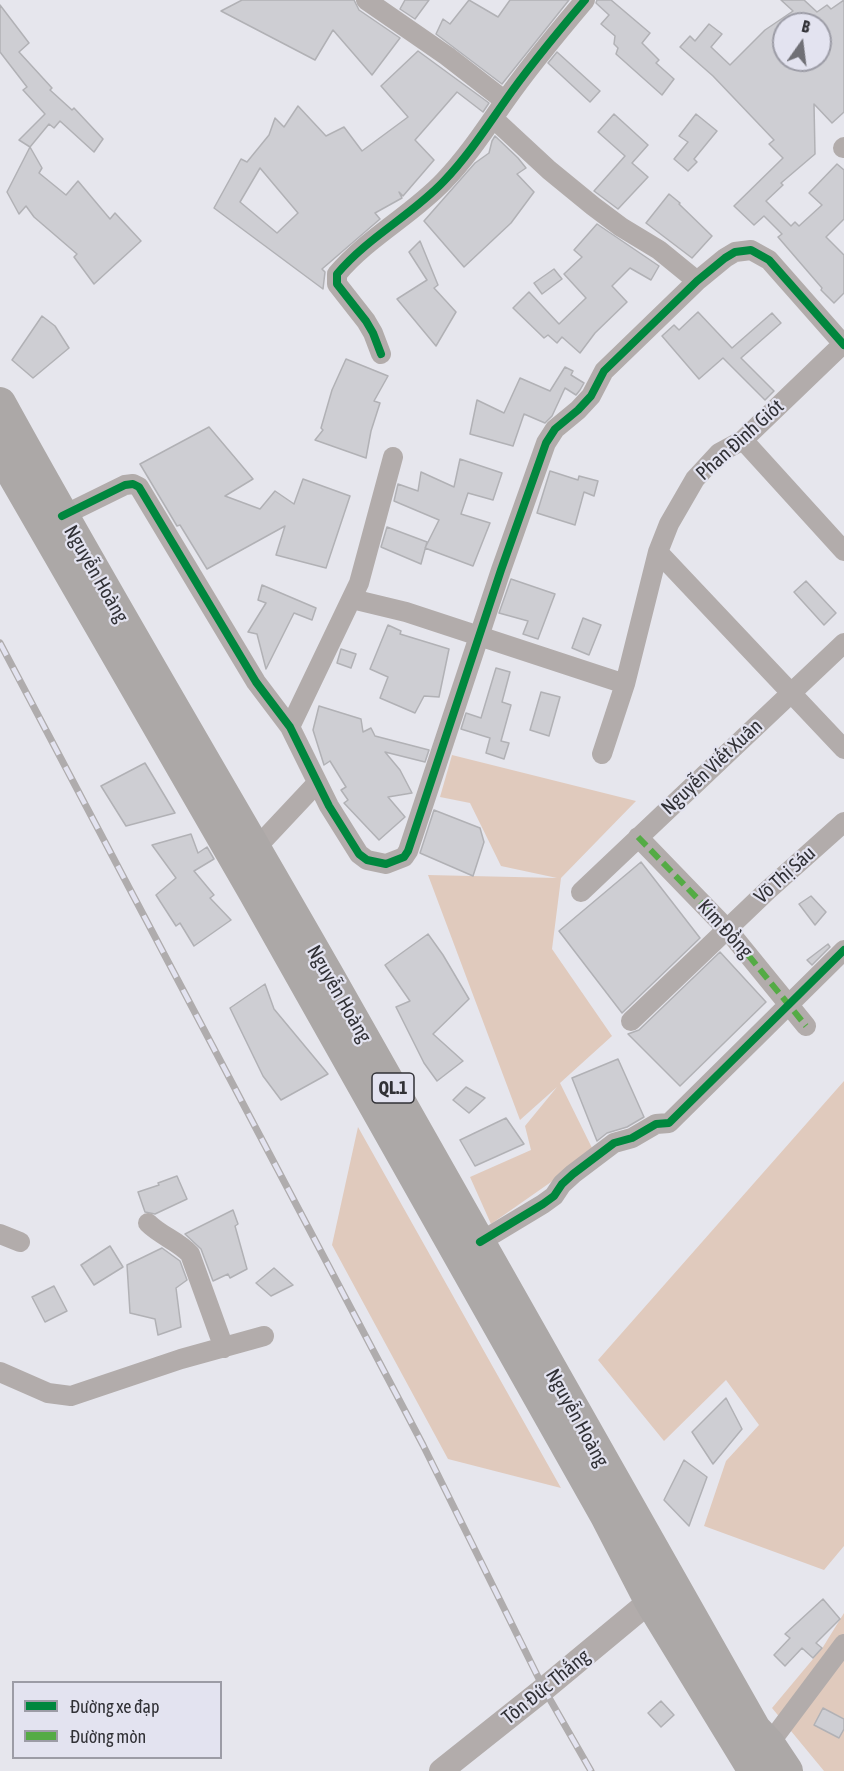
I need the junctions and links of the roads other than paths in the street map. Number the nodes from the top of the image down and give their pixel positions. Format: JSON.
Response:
{"nodes":[{"id":1,"x":366,"y":0,"type":"edge"},
{"id":2,"x":585,"y":0,"type":"edge"},
{"id":3,"x":505,"y":101,"type":"junction"},
{"id":4,"x":494,"y":119,"type":"junction"},
{"id":5,"x":697,"y":281,"type":"junction"},
{"id":6,"x":844,"y":344,"type":"edge"},
{"id":7,"x":381,"y":354,"type":"dead end"},
{"id":8,"x":0,"y":403,"type":"edge"},
{"id":9,"x":742,"y":440,"type":"junction"},
{"id":10,"x":0,"y":452,"type":"edge"},
{"id":11,"x":393,"y":457,"type":"dead end"},
{"id":12,"x":62,"y":516,"type":"junction"},
{"id":13,"x":844,"y":551,"type":"edge"},
{"id":14,"x":658,"y":552,"type":"junction"},
{"id":15,"x":352,"y":598,"type":"junction"},
{"id":16,"x":480,"y":636,"type":"junction"},
{"id":17,"x":844,"y":643,"type":"edge"},
{"id":18,"x":625,"y":684,"type":"junction"},
{"id":19,"x":791,"y":692,"type":"junction"},
{"id":20,"x":290,"y":727,"type":"junction"},
{"id":21,"x":844,"y":749,"type":"edge"},
{"id":22,"x":602,"y":754,"type":"dead end"},
{"id":23,"x":317,"y":783,"type":"junction"},
{"id":24,"x":844,"y":822,"type":"edge"},
{"id":25,"x":638,"y":837,"type":"junction"},
{"id":26,"x":256,"y":848,"type":"junction"},
{"id":27,"x":581,"y":892,"type":"dead end"},
{"id":28,"x":727,"y":929,"type":"junction"},
{"id":29,"x":844,"y":950,"type":"edge"},
{"id":30,"x":789,"y":1004,"type":"junction"},
{"id":31,"x":631,"y":1021,"type":"dead end"},
{"id":32,"x":806,"y":1026,"type":"dead end"},
{"id":33,"x":148,"y":1222,"type":"dead end"},
{"id":34,"x":0,"y":1234,"type":"edge"},
{"id":35,"x":21,"y":1242,"type":"dead end"},
{"id":36,"x":480,"y":1242,"type":"junction"},
{"id":37,"x":264,"y":1336,"type":"dead end"},
{"id":38,"x":224,"y":1348,"type":"junction"},
{"id":39,"x":0,"y":1372,"type":"edge"},
{"id":40,"x":650,"y":1601,"type":"junction"},
{"id":41,"x":844,"y":1644,"type":"edge"},
{"id":42,"x":769,"y":1744,"type":"junction"},
{"id":43,"x":441,"y":1771,"type":"edge"},
{"id":44,"x":754,"y":1771,"type":"edge"},
{"id":45,"x":787,"y":1771,"type":"edge"}],
"edges":[{"from":1,"to":3,"type":"street"},
{"from":2,"to":3,"type":"street"},
{"from":3,"to":4,"type":"street"},
{"from":4,"to":5,"type":"street"},
{"from":4,"to":7,"type":"street"},
{"from":5,"to":6,"type":"street"},
{"from":5,"to":16,"type":"street"},
{"from":6,"to":9,"type":"street","name":"Phan Đình Giót"},
{"from":8,"to":12,"type":"highway","name":"Nguyễn Hoàng","number":"QL.1"},
{"from":9,"to":13,"type":"street"},
{"from":9,"to":14,"type":"street","name":"Phan Đình Giót"},
{"from":10,"to":40,"type":"highway","name":"Nguyễn Hoàng","number":"QL.1"},
{"from":11,"to":15,"type":"street"},
{"from":12,"to":20,"type":"street"},
{"from":12,"to":26,"type":"highway","name":"Nguyễn Hoàng","number":"QL.1"},
{"from":14,"to":18,"type":"street","name":"Phan Đình Giót"},
{"from":14,"to":19,"type":"street"},
{"from":15,"to":16,"type":"street"},
{"from":15,"to":20,"type":"street"},
{"from":16,"to":18,"type":"street"},
{"from":16,"to":23,"type":"street"},
{"from":17,"to":19,"type":"street","name":"Nguyễn Viết Xuân"},
{"from":18,"to":22,"type":"street","name":"Phan Đình Giót"},
{"from":19,"to":21,"type":"street"},
{"from":19,"to":25,"type":"street","name":"Nguyễn Viết Xuân"},
{"from":20,"to":23,"type":"street"},
{"from":23,"to":26,"type":"street"},
{"from":24,"to":28,"type":"street","name":"Võ Thị Sáu"},
{"from":25,"to":27,"type":"street","name":"Nguyễn Viết Xuân"},
{"from":25,"to":28,"type":"street","name":"Kim Đồng"},
{"from":26,"to":36,"type":"highway","name":"Nguyễn Hoàng","number":"QL.1"},
{"from":28,"to":30,"type":"street","name":"Kim Đồng"},
{"from":28,"to":31,"type":"street","name":"Võ Thị Sáu"},
{"from":29,"to":30,"type":"street"},
{"from":30,"to":32,"type":"street","name":"Kim Đồng"},
{"from":30,"to":36,"type":"street"},
{"from":33,"to":38,"type":"street"},
{"from":34,"to":35,"type":"street"},
{"from":36,"to":42,"type":"highway","name":"Nguyễn Hoàng","number":"QL.1"},
{"from":37,"to":38,"type":"street"},
{"from":38,"to":39,"type":"street"},
{"from":40,"to":43,"type":"street","name":"Tôn Đức Thắng"},
{"from":40,"to":44,"type":"highway","name":"Nguyễn Hoàng","number":"QL.1"},
{"from":41,"to":42,"type":"street"},
{"from":42,"to":45,"type":"highway","name":"Nguyễn Hoàng","number":"QL.1"}]}
